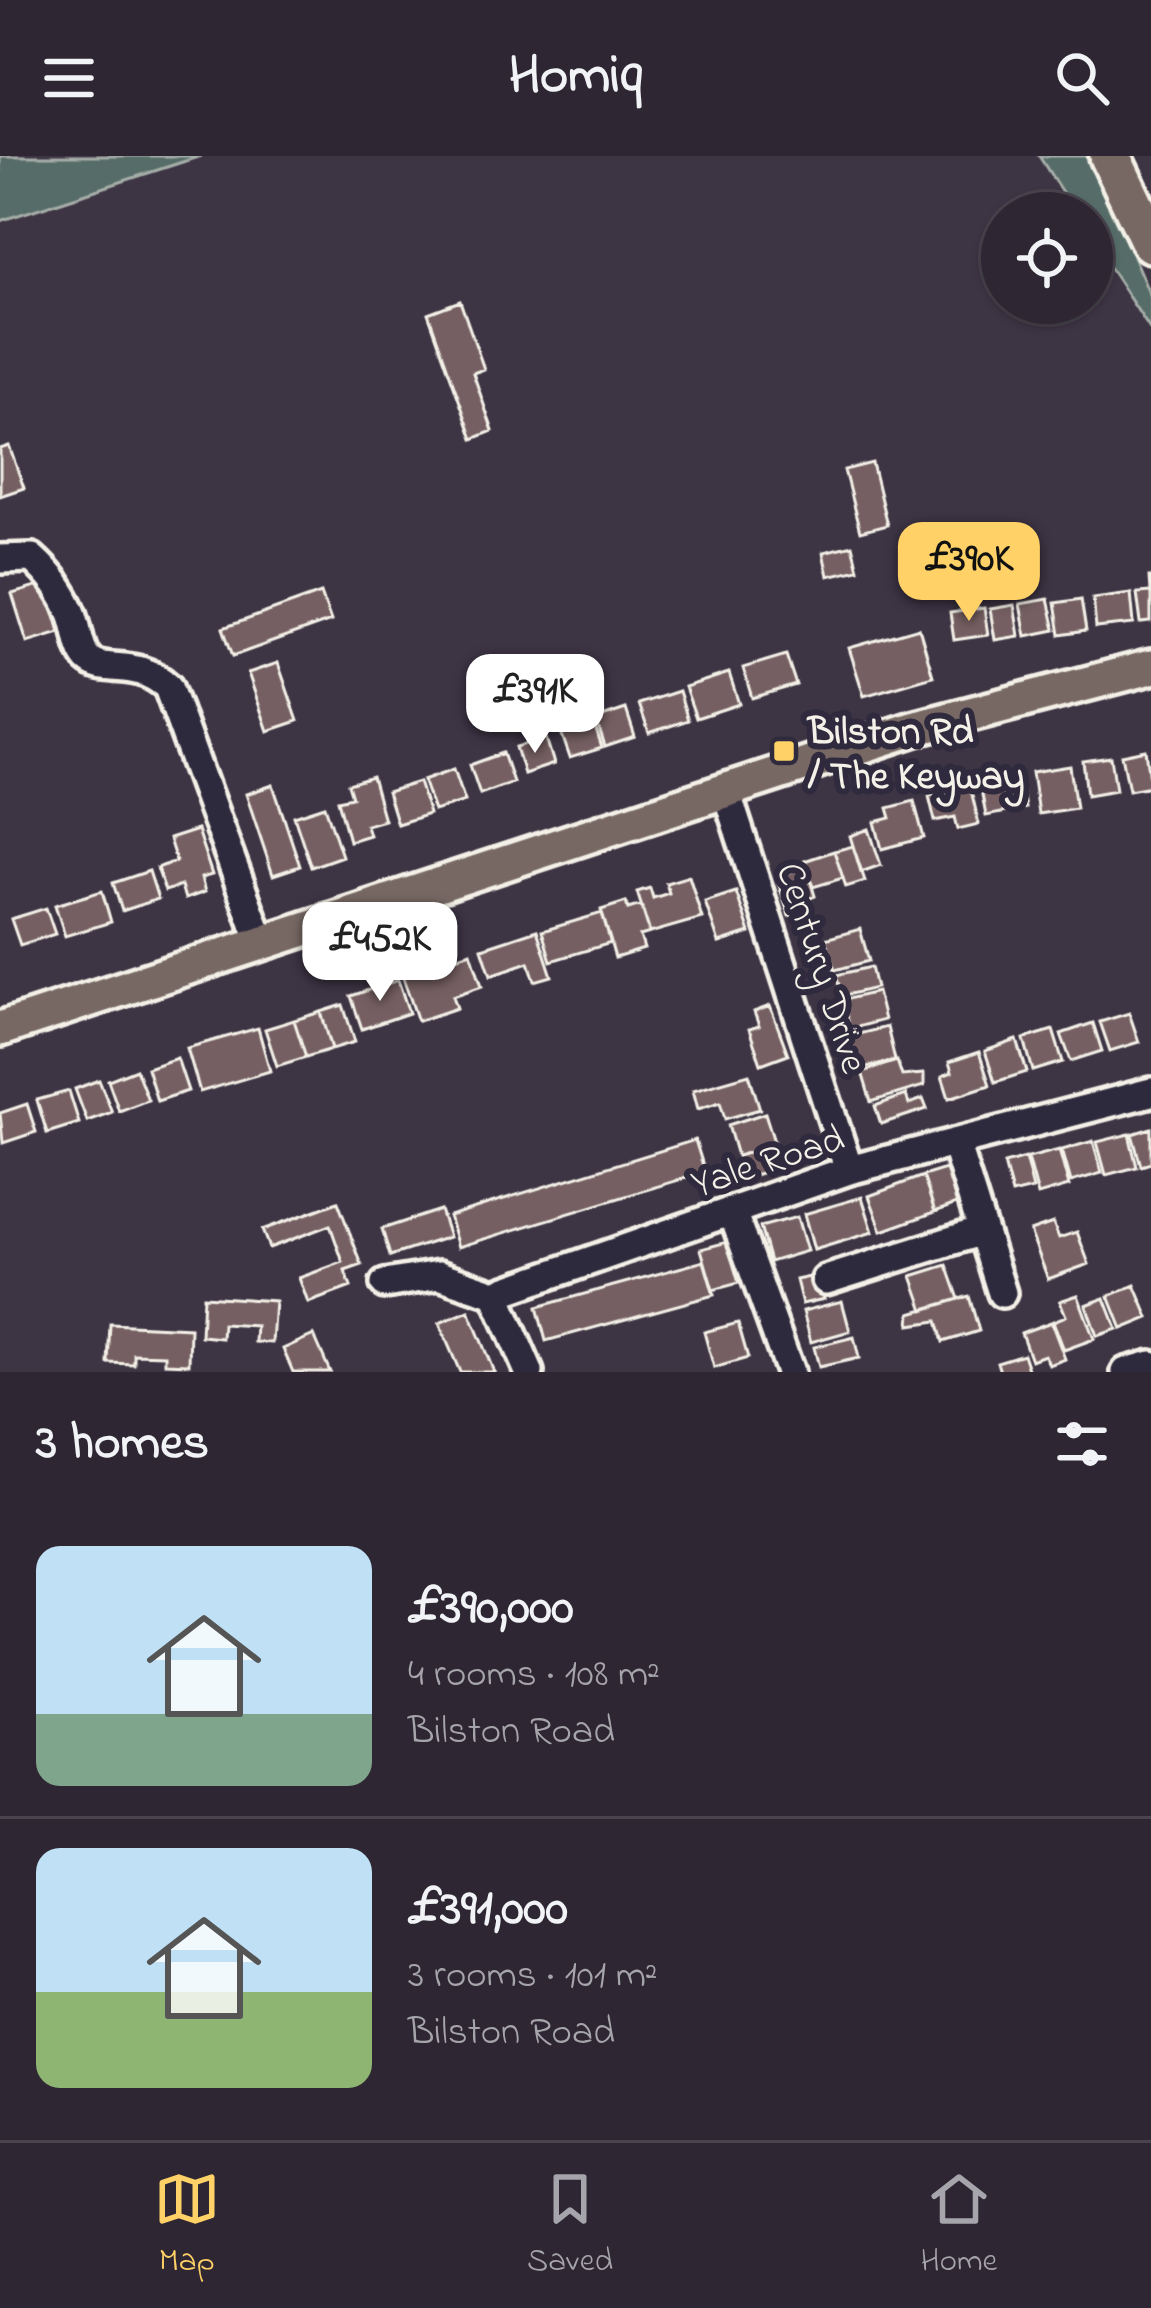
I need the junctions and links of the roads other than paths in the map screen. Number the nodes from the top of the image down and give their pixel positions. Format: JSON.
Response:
{"nodes":[{"id":1,"x":1110,"y":156,"type":"edge"},
{"id":2,"x":1151,"y":242,"type":"edge"},
{"id":3,"x":0,"y":559,"type":"edge"},
{"id":4,"x":1151,"y":667,"type":"edge"},
{"id":5,"x":1082,"y":687,"type":"junction"},
{"id":6,"x":1151,"y":694,"type":"edge"},
{"id":7,"x":724,"y":788,"type":"junction"},
{"id":8,"x":261,"y":942,"type":"junction"},
{"id":9,"x":0,"y":1029,"type":"edge"},
{"id":10,"x":1151,"y":1092,"type":"edge"},
{"id":11,"x":956,"y":1147,"type":"junction"},
{"id":12,"x":849,"y":1170,"type":"junction"},
{"id":13,"x":732,"y":1211,"type":"junction"},
{"id":14,"x":982,"y":1231,"type":"junction"},
{"id":15,"x":826,"y":1280,"type":"dead end"},
{"id":16,"x":385,"y":1285,"type":"dead end"},
{"id":17,"x":1001,"y":1293,"type":"dead end"},
{"id":18,"x":495,"y":1294,"type":"junction"},
{"id":19,"x":1151,"y":1365,"type":"edge"},
{"id":20,"x":529,"y":1372,"type":"edge"},
{"id":21,"x":790,"y":1372,"type":"edge"},
{"id":22,"x":1126,"y":1372,"type":"edge"}],
"edges":[{"from":1,"to":2,"type":"highway"},
{"from":3,"to":8,"type":"street"},
{"from":4,"to":5,"type":"main road"},
{"from":5,"to":6,"type":"main road"},
{"from":5,"to":7,"type":"main road"},
{"from":7,"to":8,"type":"main road"},
{"from":7,"to":12,"type":"street","name":"Century Drive"},
{"from":8,"to":9,"type":"main road"},
{"from":10,"to":11,"type":"street","name":"Yale Road"},
{"from":11,"to":12,"type":"street","name":"Yale Road"},
{"from":11,"to":14,"type":"street"},
{"from":12,"to":13,"type":"street","name":"Yale Road"},
{"from":13,"to":18,"type":"street","name":"Yale Road"},
{"from":13,"to":21,"type":"street"},
{"from":14,"to":15,"type":"street"},
{"from":14,"to":17,"type":"street"},
{"from":16,"to":18,"type":"street"},
{"from":18,"to":20,"type":"street"},
{"from":19,"to":22,"type":"street"}]}
